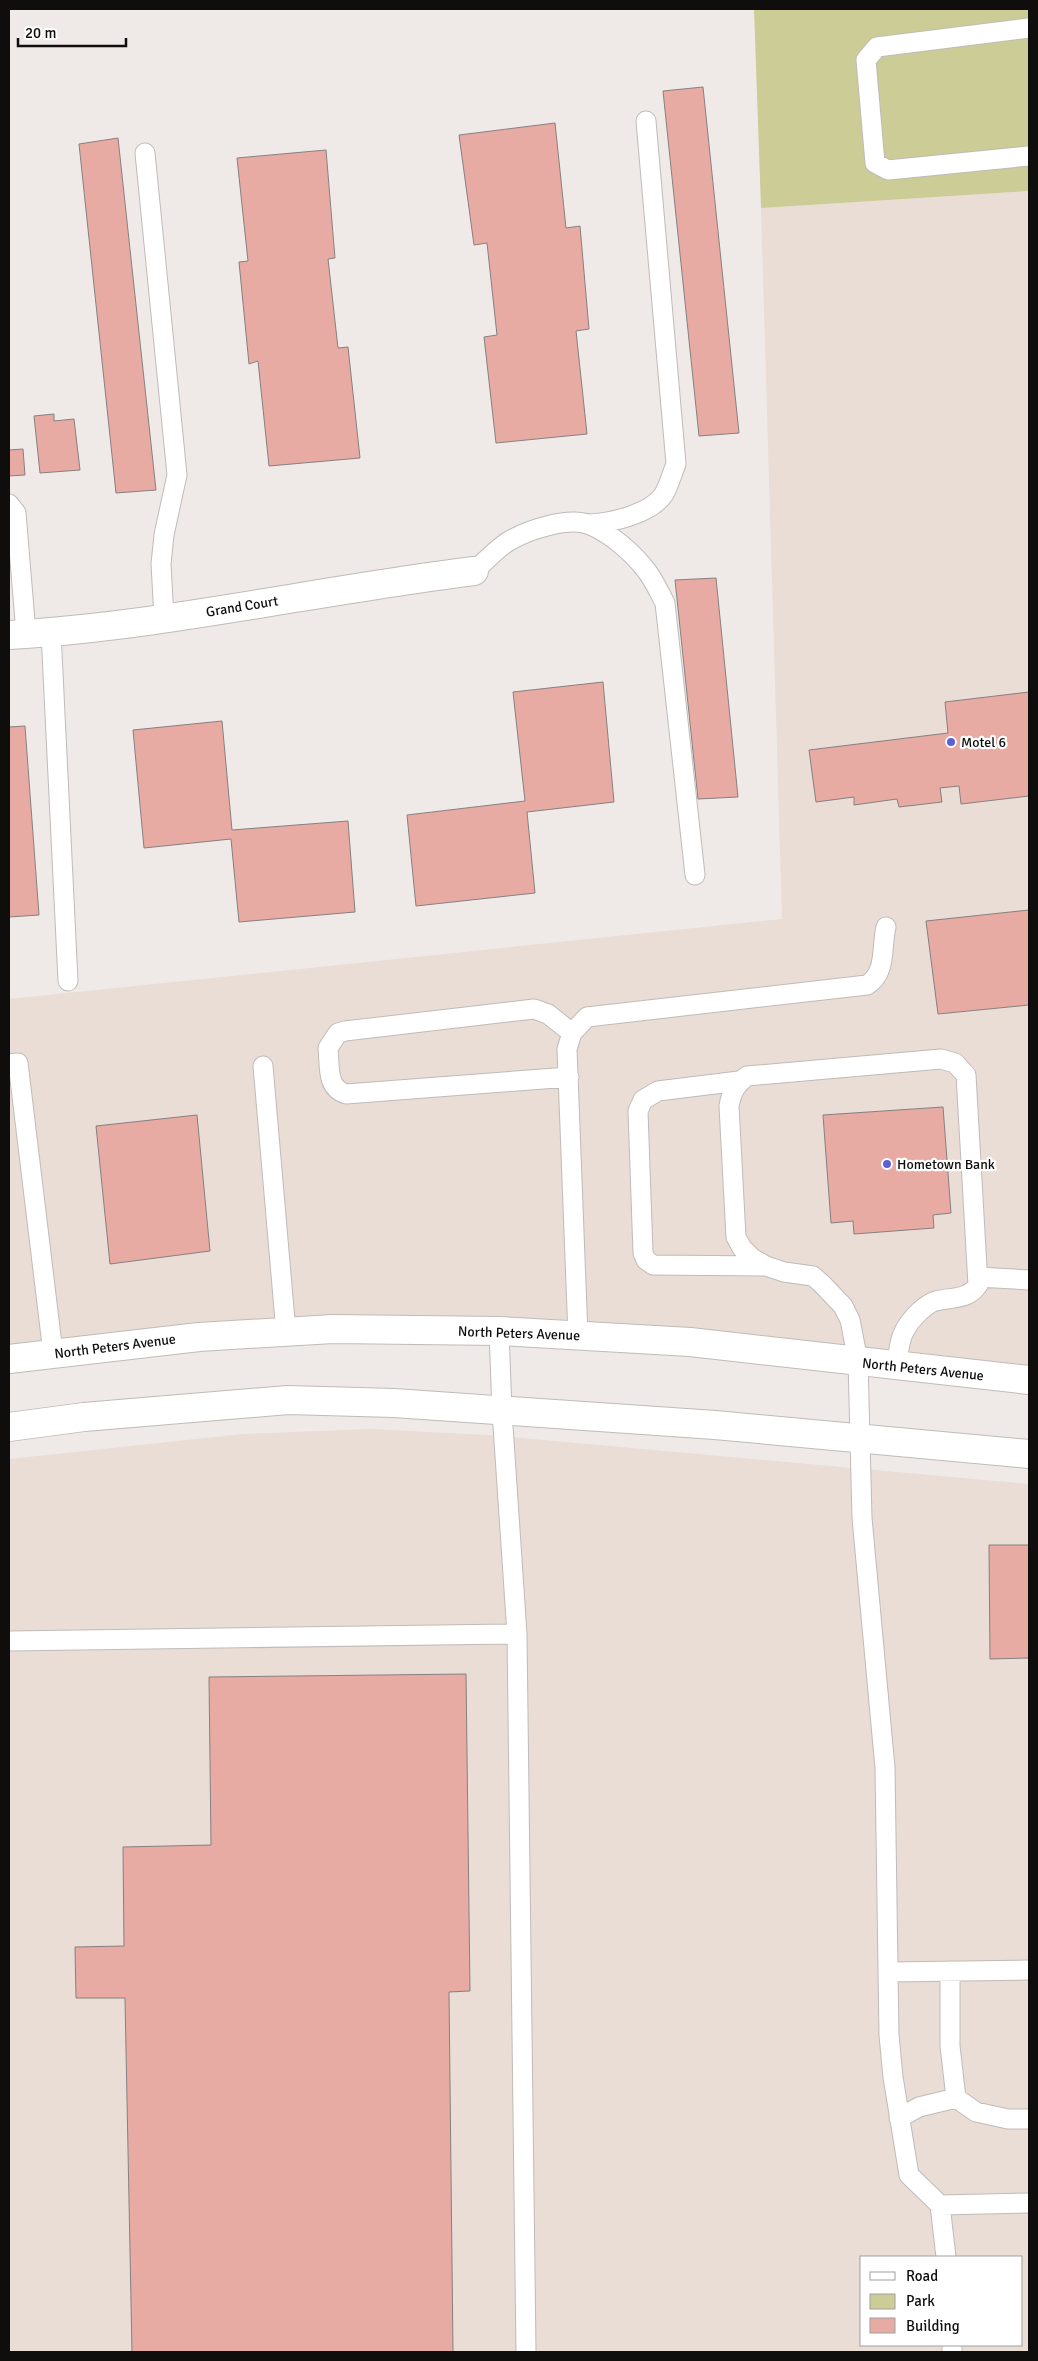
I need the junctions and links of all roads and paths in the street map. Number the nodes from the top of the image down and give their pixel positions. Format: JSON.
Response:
{"nodes":[{"id":1,"x":1029,"y":28,"type":"edge"},
{"id":2,"x":646,"y":121,"type":"dead end"},
{"id":3,"x":145,"y":154,"type":"dead end"},
{"id":4,"x":1029,"y":156,"type":"edge"},
{"id":5,"x":13,"y":508,"type":"edge"},
{"id":6,"x":589,"y":524,"type":"junction"},
{"id":7,"x":474,"y":571,"type":"joint"},
{"id":8,"x":164,"y":618,"type":"junction"},
{"id":9,"x":29,"y":633,"type":"edge"},
{"id":10,"x":695,"y":875,"type":"dead end"},
{"id":11,"x":886,"y":927,"type":"dead end"},
{"id":12,"x":68,"y":981,"type":"dead end"},
{"id":13,"x":572,"y":1033,"type":"junction"},
{"id":14,"x":9,"y":1064,"type":"edge"},
{"id":15,"x":263,"y":1066,"type":"dead end"},
{"id":16,"x":569,"y":1077,"type":"junction"},
{"id":17,"x":739,"y":1082,"type":"junction"},
{"id":18,"x":766,"y":1266,"type":"junction"},
{"id":19,"x":978,"y":1278,"type":"junction"},
{"id":20,"x":1029,"y":1280,"type":"edge"},
{"id":21,"x":499,"y":1331,"type":"junction"},
{"id":22,"x":286,"y":1332,"type":"junction"},
{"id":23,"x":578,"y":1336,"type":"junction"},
{"id":24,"x":53,"y":1353,"type":"junction"},
{"id":25,"x":9,"y":1358,"type":"edge"},
{"id":26,"x":858,"y":1362,"type":"junction"},
{"id":27,"x":896,"y":1366,"type":"junction"},
{"id":28,"x":1029,"y":1380,"type":"edge"},
{"id":29,"x":502,"y":1411,"type":"junction"},
{"id":30,"x":9,"y":1427,"type":"edge"},
{"id":31,"x":859,"y":1438,"type":"junction"},
{"id":32,"x":1029,"y":1454,"type":"edge"},
{"id":33,"x":517,"y":1634,"type":"junction"},
{"id":34,"x":9,"y":1641,"type":"edge"},
{"id":35,"x":1029,"y":1970,"type":"edge"},
{"id":36,"x":950,"y":1971,"type":"junction"},
{"id":37,"x":888,"y":1972,"type":"junction"},
{"id":38,"x":956,"y":2098,"type":"junction"},
{"id":39,"x":900,"y":2118,"type":"junction"},
{"id":40,"x":1029,"y":2118,"type":"edge"},
{"id":41,"x":1029,"y":2203,"type":"edge"},
{"id":42,"x":940,"y":2205,"type":"junction"},
{"id":43,"x":946,"y":2256,"type":"edge"},
{"id":44,"x":526,"y":2352,"type":"edge"}],
"edges":[{"from":1,"to":4,"type":"lane"},
{"from":2,"to":6,"type":"lane"},
{"from":3,"to":8,"type":"lane"},
{"from":5,"to":9,"type":"lane"},
{"from":6,"to":7,"type":"lane"},
{"from":6,"to":10,"type":"lane"},
{"from":7,"to":8,"type":"main road","name":"Grand Court"},
{"from":8,"to":9,"type":"main road","name":"Grand Court"},
{"from":9,"to":12,"type":"lane"},
{"from":11,"to":13,"type":"lane"},
{"from":13,"to":16,"type":"lane"},
{"from":13,"to":16,"type":"lane"},
{"from":14,"to":24,"type":"lane"},
{"from":15,"to":22,"type":"lane"},
{"from":16,"to":23,"type":"lane"},
{"from":17,"to":18,"type":"lane"},
{"from":17,"to":18,"type":"lane"},
{"from":17,"to":19,"type":"lane"},
{"from":18,"to":26,"type":"lane"},
{"from":19,"to":20,"type":"lane"},
{"from":19,"to":27,"type":"lane"},
{"from":21,"to":22,"type":"main road","name":"North Peters Avenue"},
{"from":21,"to":23,"type":"main road","name":"North Peters Avenue"},
{"from":21,"to":29,"type":"lane"},
{"from":22,"to":24,"type":"main road","name":"North Peters Avenue"},
{"from":23,"to":26,"type":"main road","name":"North Peters Avenue"},
{"from":24,"to":25,"type":"main road","name":"North Peters Avenue"},
{"from":26,"to":27,"type":"main road","name":"North Peters Avenue"},
{"from":26,"to":31,"type":"lane"},
{"from":27,"to":28,"type":"main road","name":"North Peters Avenue"},
{"from":29,"to":30,"type":"main road"},
{"from":29,"to":31,"type":"main road"},
{"from":29,"to":33,"type":"lane"},
{"from":31,"to":32,"type":"main road"},
{"from":31,"to":37,"type":"lane"},
{"from":33,"to":34,"type":"lane"},
{"from":33,"to":44,"type":"lane"},
{"from":35,"to":36,"type":"lane"},
{"from":36,"to":37,"type":"lane"},
{"from":36,"to":38,"type":"lane"},
{"from":37,"to":39,"type":"lane"},
{"from":38,"to":39,"type":"lane"},
{"from":38,"to":40,"type":"lane"},
{"from":39,"to":42,"type":"lane"},
{"from":41,"to":42,"type":"lane"},
{"from":42,"to":43,"type":"lane"}]}
